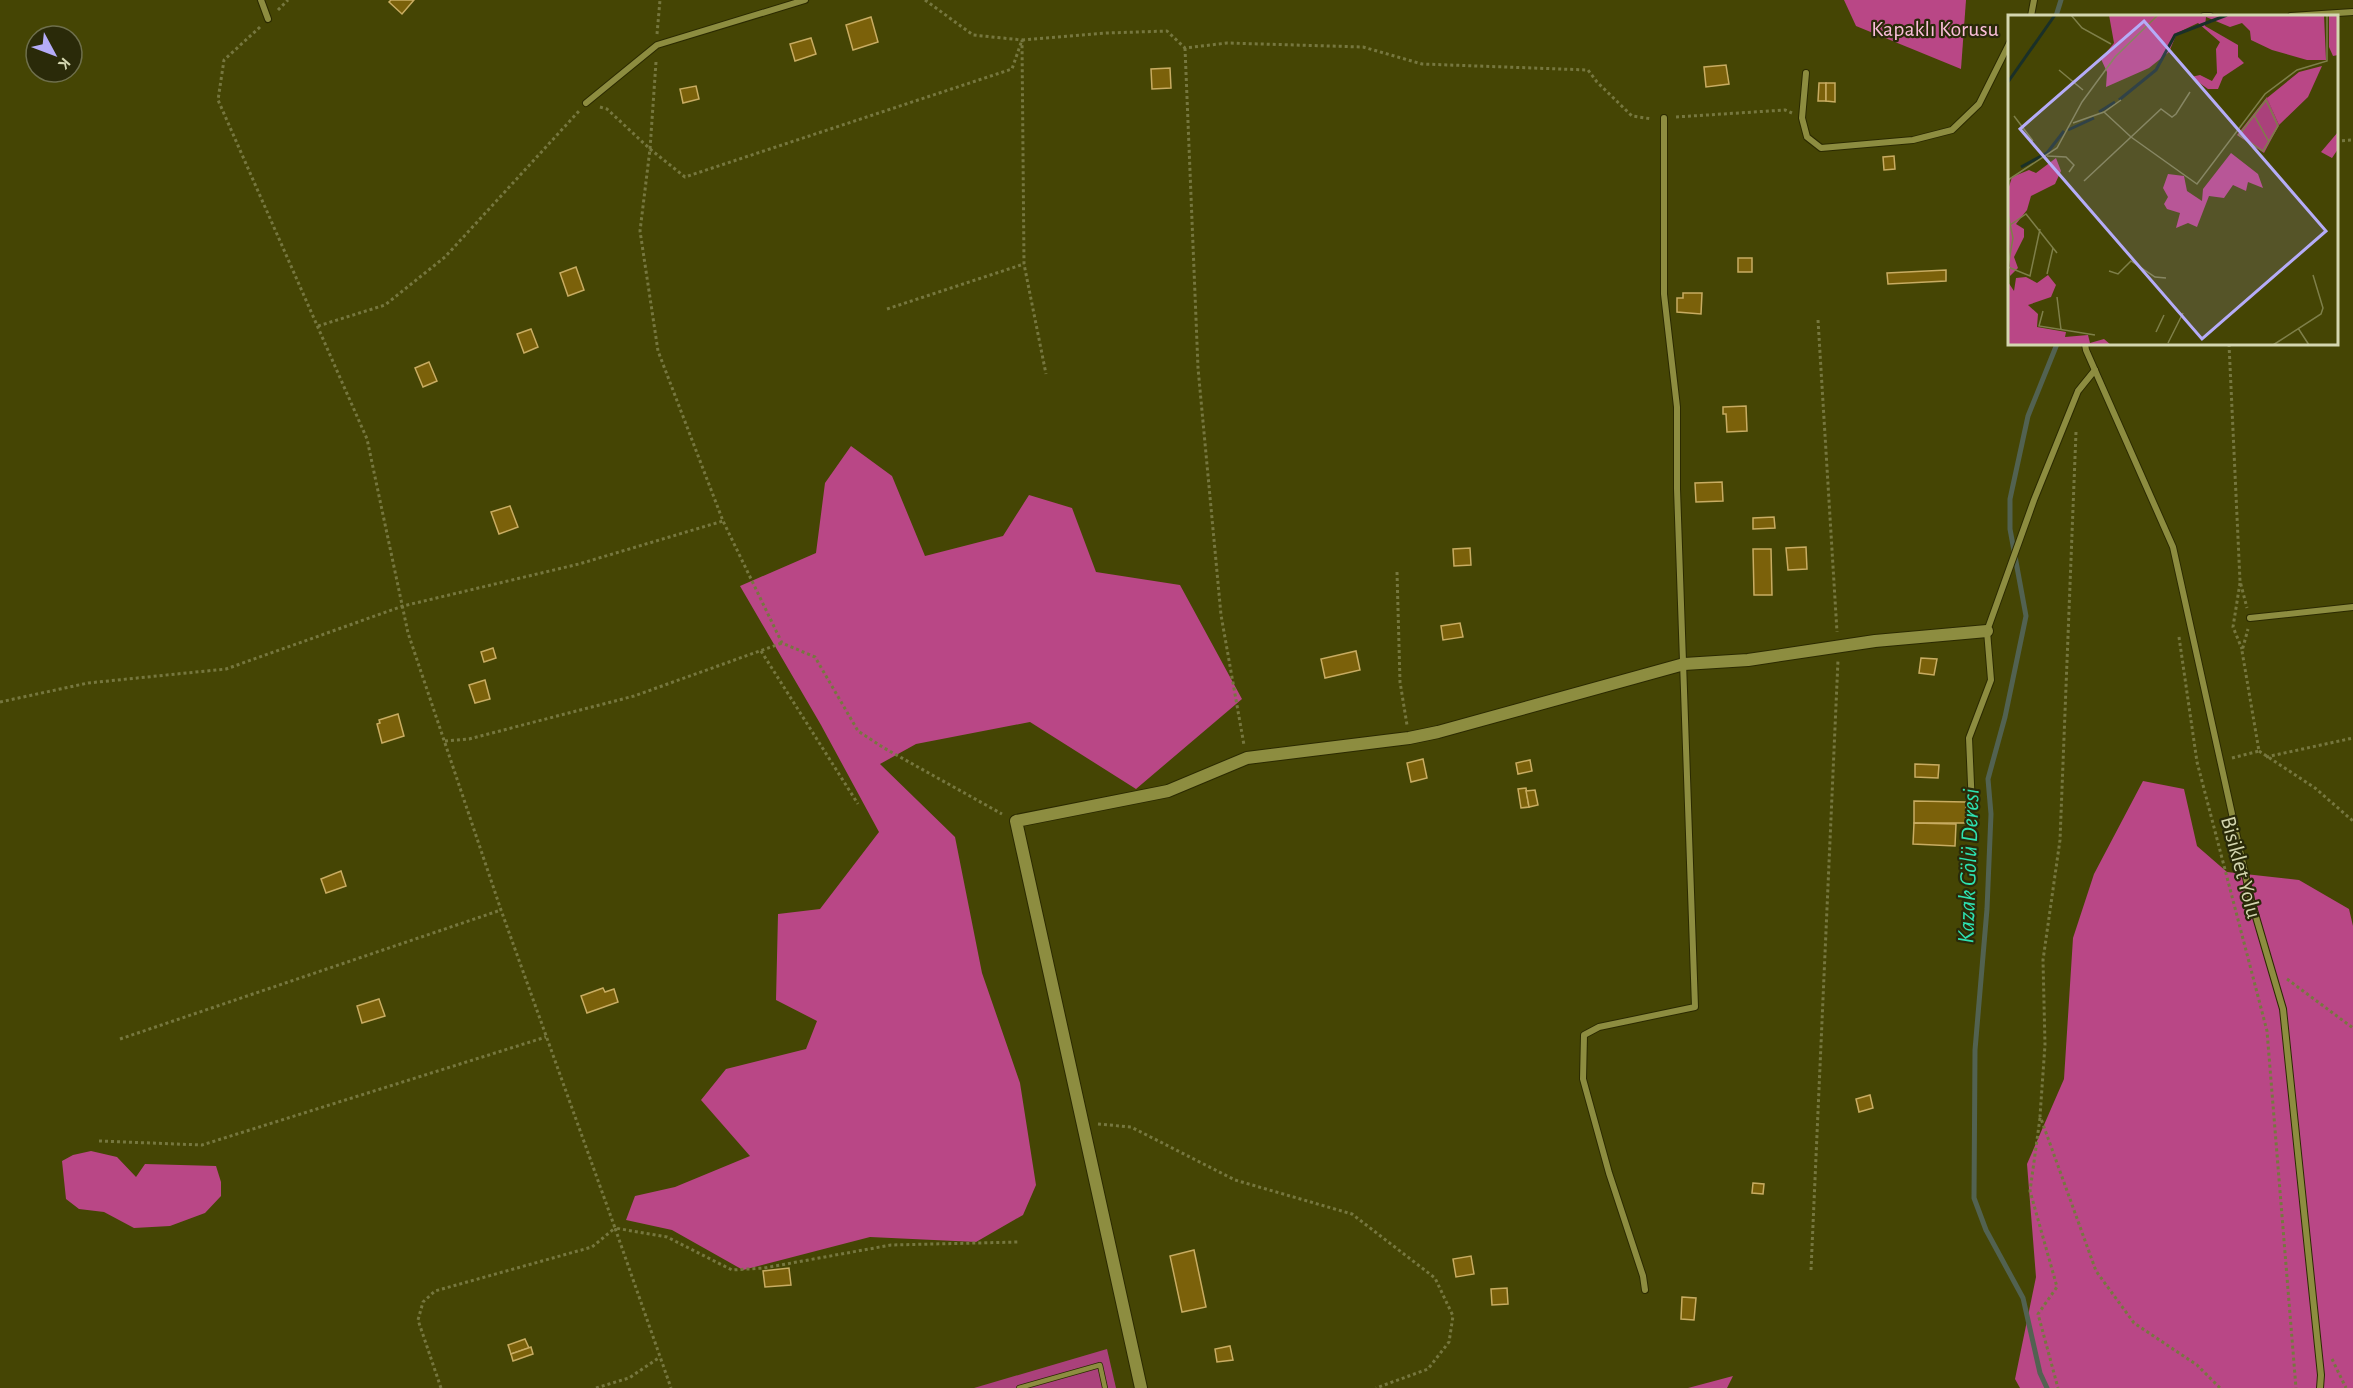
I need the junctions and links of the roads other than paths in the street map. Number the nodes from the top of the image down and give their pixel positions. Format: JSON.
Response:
{"nodes":[{"id":1,"x":261,"y":0,"type":"edge"},
{"id":2,"x":805,"y":0,"type":"edge"},
{"id":3,"x":2034,"y":0,"type":"edge"},
{"id":4,"x":2353,"y":12,"type":"edge"},
{"id":5,"x":2031,"y":15,"type":"edge"},
{"id":6,"x":2306,"y":15,"type":"edge"},
{"id":7,"x":268,"y":19,"type":"road end"},
{"id":8,"x":2008,"y":46,"type":"edge"},
{"id":9,"x":1806,"y":73,"type":"dead end"},
{"id":10,"x":586,"y":104,"type":"road end"},
{"id":11,"x":1664,"y":118,"type":"road end"},
{"id":12,"x":2085,"y":345,"type":"edge"},
{"id":13,"x":2095,"y":370,"type":"junction"},
{"id":14,"x":2353,"y":607,"type":"edge"},
{"id":15,"x":2250,"y":618,"type":"road end"},
{"id":16,"x":1987,"y":631,"type":"junction"},
{"id":17,"x":1684,"y":664,"type":"junction"},
{"id":18,"x":1972,"y":807,"type":"dead end"},
{"id":19,"x":1645,"y":1290,"type":"dead end"},
{"id":20,"x":1019,"y":1388,"type":"edge"},
{"id":21,"x":1105,"y":1388,"type":"edge"},
{"id":22,"x":1141,"y":1388,"type":"edge"},
{"id":23,"x":2320,"y":1388,"type":"edge"}],
"edges":[{"from":1,"to":7,"type":"street"},
{"from":2,"to":10,"type":"street"},
{"from":3,"to":5,"type":"street"},
{"from":4,"to":6,"type":"street"},
{"from":8,"to":9,"type":"street"},
{"from":11,"to":17,"type":"street"},
{"from":12,"to":13,"type":"street"},
{"from":13,"to":16,"type":"street"},
{"from":13,"to":23,"type":"street"},
{"from":14,"to":15,"type":"street"},
{"from":16,"to":17,"type":"street"},
{"from":16,"to":18,"type":"street"},
{"from":17,"to":19,"type":"street"},
{"from":17,"to":22,"type":"street"},
{"from":20,"to":21,"type":"lane"}]}
